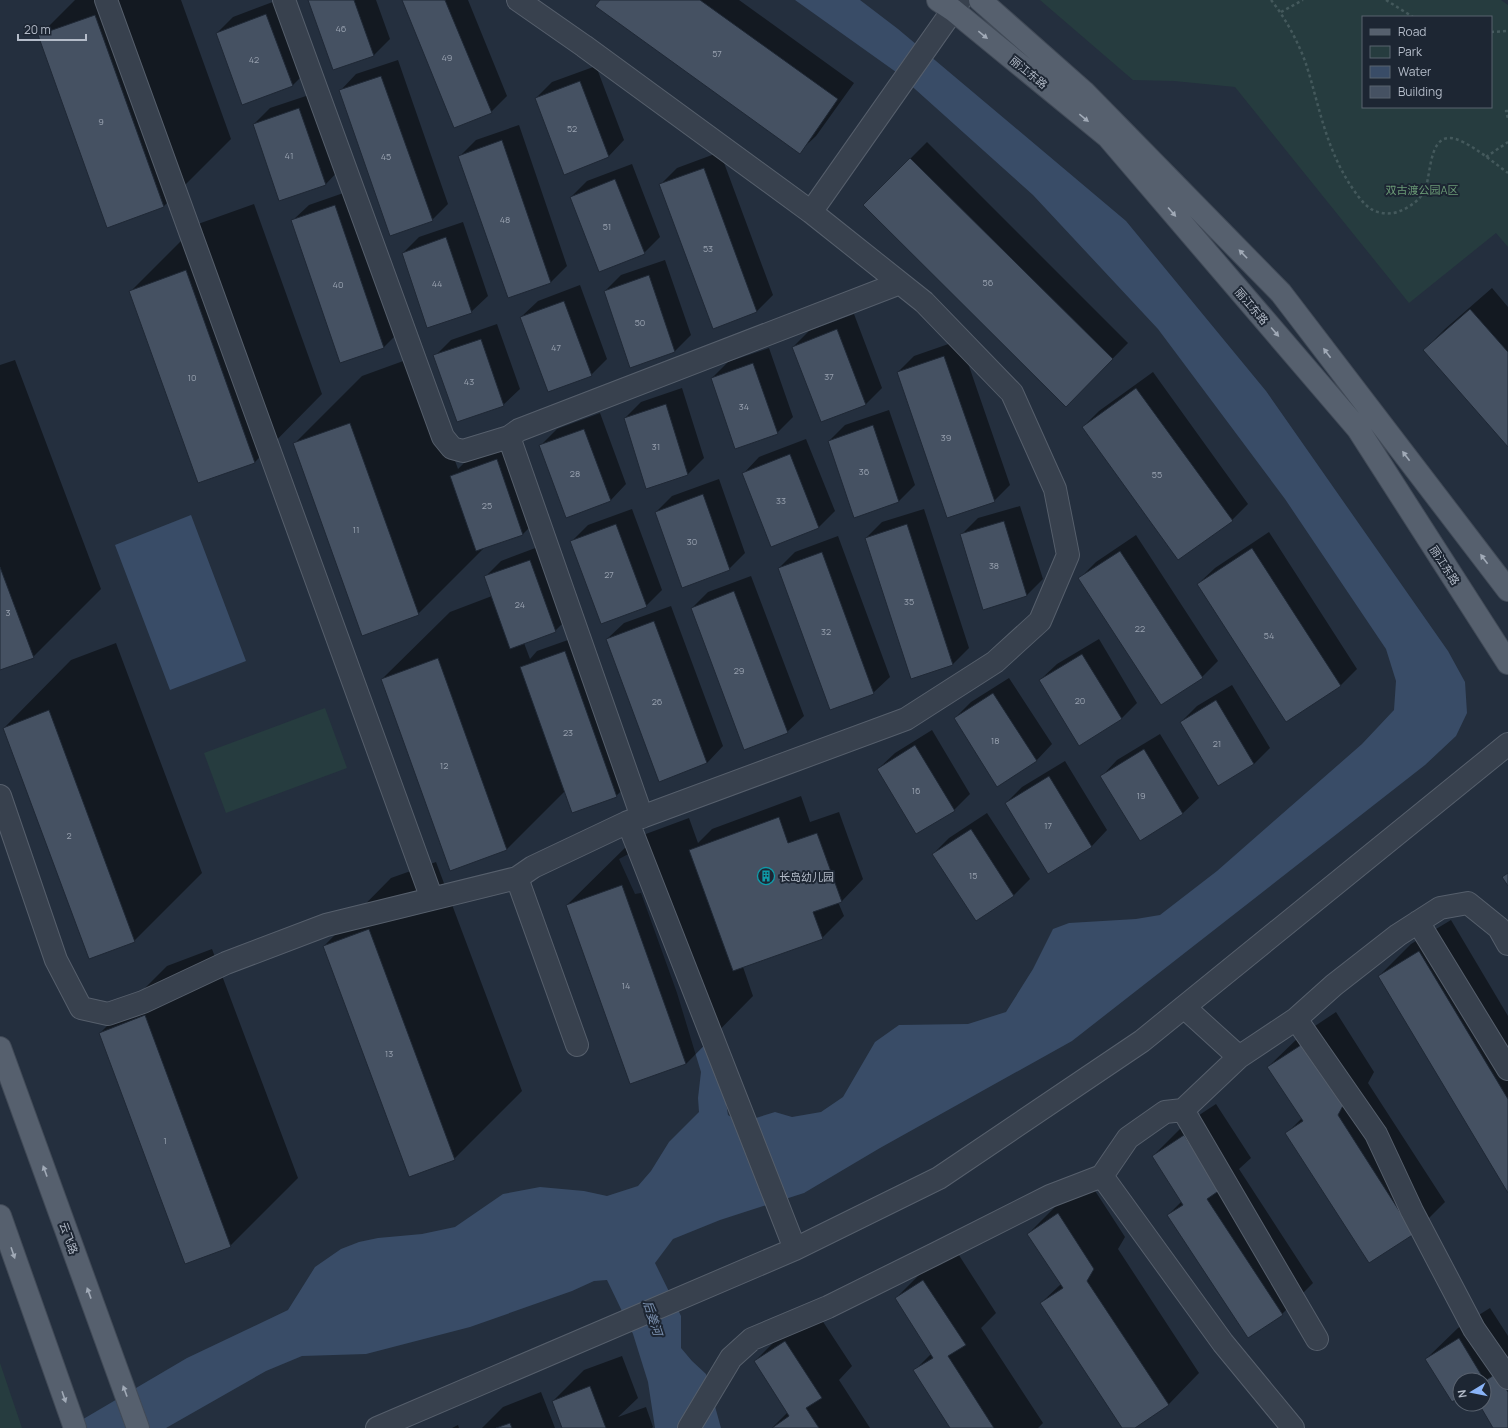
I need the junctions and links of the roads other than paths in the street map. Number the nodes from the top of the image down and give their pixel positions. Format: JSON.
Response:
{"nodes":[{"id":1,"x":106,"y":0,"type":"edge"},
{"id":2,"x":284,"y":0,"type":"edge"},
{"id":3,"x":518,"y":0,"type":"edge"},
{"id":4,"x":980,"y":0,"type":"edge"},
{"id":5,"x":951,"y":6,"type":"edge"},
{"id":6,"x":811,"y":212,"type":"junction"},
{"id":7,"x":900,"y":283,"type":"junction"},
{"id":8,"x":509,"y":437,"type":"junction"},
{"id":9,"x":1508,"y":590,"type":"edge"},
{"id":10,"x":1508,"y":663,"type":"edge"},
{"id":11,"x":1508,"y":744,"type":"edge"},
{"id":12,"x":0,"y":796,"type":"edge"},
{"id":13,"x":635,"y":820,"type":"junction"},
{"id":14,"x":517,"y":878,"type":"junction"},
{"id":15,"x":432,"y":899,"type":"junction"},
{"id":16,"x":1418,"y":922,"type":"junction"},
{"id":17,"x":1508,"y":944,"type":"edge"},
{"id":18,"x":1184,"y":1007,"type":"junction"},
{"id":19,"x":1296,"y":1019,"type":"junction"},
{"id":20,"x":577,"y":1045,"type":"dead end"},
{"id":21,"x":0,"y":1048,"type":"edge"},
{"id":22,"x":1238,"y":1058,"type":"junction"},
{"id":23,"x":1508,"y":1069,"type":"edge"},
{"id":24,"x":1183,"y":1110,"type":"junction"},
{"id":25,"x":1102,"y":1176,"type":"junction"},
{"id":26,"x":0,"y":1216,"type":"edge"},
{"id":27,"x":794,"y":1249,"type":"junction"},
{"id":28,"x":1318,"y":1339,"type":"dead end"},
{"id":29,"x":1508,"y":1378,"type":"edge"},
{"id":30,"x":75,"y":1428,"type":"edge"},
{"id":31,"x":138,"y":1428,"type":"edge"},
{"id":32,"x":376,"y":1428,"type":"edge"},
{"id":33,"x":689,"y":1428,"type":"edge"},
{"id":34,"x":1293,"y":1428,"type":"edge"}],
"edges":[{"from":1,"to":15,"type":"street"},
{"from":2,"to":8,"type":"street"},
{"from":3,"to":6,"type":"street"},
{"from":9,"to":4,"type":"main road","name":"丽江东路","one_way":true},
{"from":5,"to":6,"type":"street"},
{"from":5,"to":10,"type":"main road","name":"丽江东路","one_way":true},
{"from":6,"to":7,"type":"street"},
{"from":7,"to":8,"type":"street"},
{"from":7,"to":13,"type":"street"},
{"from":8,"to":13,"type":"street"},
{"from":11,"to":18,"type":"street"},
{"from":12,"to":15,"type":"street"},
{"from":13,"to":14,"type":"street"},
{"from":13,"to":27,"type":"street"},
{"from":14,"to":15,"type":"street"},
{"from":14,"to":20,"type":"street"},
{"from":16,"to":17,"type":"street"},
{"from":16,"to":19,"type":"street"},
{"from":16,"to":23,"type":"street"},
{"from":18,"to":22,"type":"street"},
{"from":18,"to":27,"type":"street"},
{"from":19,"to":22,"type":"street"},
{"from":19,"to":29,"type":"street"},
{"from":31,"to":21,"type":"main road","name":"云飞路","one_way":true},
{"from":22,"to":24,"type":"street"},
{"from":24,"to":25,"type":"street"},
{"from":24,"to":28,"type":"street"},
{"from":25,"to":33,"type":"street"},
{"from":25,"to":34,"type":"street"},
{"from":26,"to":30,"type":"main road","one_way":true},
{"from":27,"to":32,"type":"street"}]}
